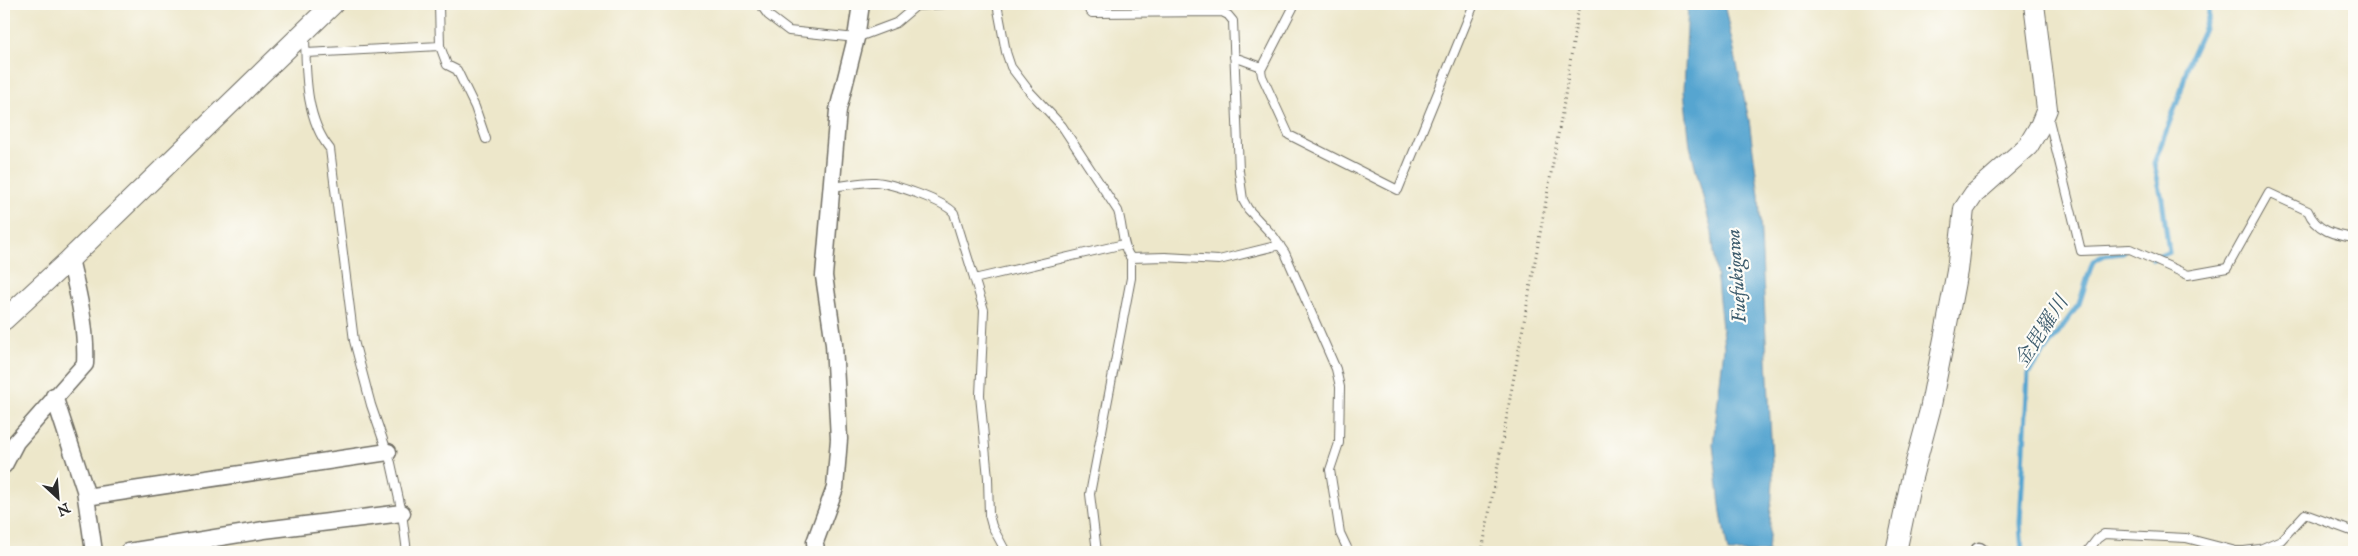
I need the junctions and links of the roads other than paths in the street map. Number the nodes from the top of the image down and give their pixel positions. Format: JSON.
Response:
{"nodes":[{"id":1,"x":333,"y":4,"type":"edge"},
{"id":2,"x":440,"y":4,"type":"edge"},
{"id":3,"x":760,"y":4,"type":"edge"},
{"id":4,"x":861,"y":4,"type":"edge"},
{"id":5,"x":946,"y":4,"type":"edge"},
{"id":6,"x":996,"y":4,"type":"edge"},
{"id":7,"x":1084,"y":4,"type":"edge"},
{"id":8,"x":1295,"y":4,"type":"edge"},
{"id":9,"x":1474,"y":4,"type":"edge"},
{"id":10,"x":2034,"y":4,"type":"edge"},
{"id":11,"x":305,"y":30,"type":"junction"},
{"id":12,"x":856,"y":38,"type":"junction"},
{"id":13,"x":440,"y":46,"type":"junction"},
{"id":14,"x":306,"y":53,"type":"junction"},
{"id":15,"x":1234,"y":57,"type":"junction"},
{"id":16,"x":1262,"y":67,"type":"junction"},
{"id":17,"x":2047,"y":110,"type":"junction"},
{"id":18,"x":486,"y":139,"type":"dead end"},
{"id":19,"x":832,"y":187,"type":"junction"},
{"id":20,"x":2354,"y":238,"type":"edge"},
{"id":21,"x":1124,"y":244,"type":"junction"},
{"id":22,"x":1280,"y":245,"type":"junction"},
{"id":23,"x":1131,"y":258,"type":"junction"},
{"id":24,"x":70,"y":259,"type":"junction"},
{"id":25,"x":974,"y":279,"type":"junction"},
{"id":26,"x":4,"y":320,"type":"edge"},
{"id":27,"x":54,"y":396,"type":"junction"},
{"id":28,"x":388,"y":452,"type":"junction"},
{"id":29,"x":4,"y":465,"type":"edge"},
{"id":30,"x":86,"y":497,"type":"junction"},
{"id":31,"x":402,"y":513,"type":"junction"},
{"id":32,"x":2354,"y":532,"type":"edge"},
{"id":33,"x":94,"y":552,"type":"edge"},
{"id":34,"x":128,"y":552,"type":"edge"},
{"id":35,"x":407,"y":552,"type":"edge"},
{"id":36,"x":816,"y":552,"type":"edge"},
{"id":37,"x":1006,"y":552,"type":"edge"},
{"id":38,"x":1096,"y":552,"type":"edge"},
{"id":39,"x":1350,"y":552,"type":"edge"},
{"id":40,"x":1896,"y":552,"type":"edge"},
{"id":41,"x":2087,"y":552,"type":"edge"}],
"edges":[{"from":1,"to":11,"type":"street"},
{"from":2,"to":13,"type":"lane"},
{"from":3,"to":12,"type":"lane"},
{"from":4,"to":12,"type":"street"},
{"from":5,"to":12,"type":"lane"},
{"from":6,"to":21,"type":"lane"},
{"from":7,"to":15,"type":"lane"},
{"from":8,"to":16,"type":"lane"},
{"from":9,"to":16,"type":"lane"},
{"from":10,"to":17,"type":"street"},
{"from":11,"to":14,"type":"lane"},
{"from":11,"to":24,"type":"street"},
{"from":12,"to":19,"type":"street"},
{"from":13,"to":14,"type":"lane"},
{"from":13,"to":18,"type":"lane"},
{"from":14,"to":28,"type":"lane"},
{"from":15,"to":16,"type":"lane"},
{"from":15,"to":22,"type":"lane"},
{"from":17,"to":20,"type":"lane"},
{"from":17,"to":40,"type":"street"},
{"from":19,"to":25,"type":"lane"},
{"from":19,"to":36,"type":"street"},
{"from":21,"to":23,"type":"lane"},
{"from":21,"to":25,"type":"lane"},
{"from":22,"to":23,"type":"lane"},
{"from":22,"to":39,"type":"lane"},
{"from":23,"to":38,"type":"lane"},
{"from":24,"to":26,"type":"street"},
{"from":24,"to":27,"type":"street"},
{"from":25,"to":37,"type":"lane"},
{"from":27,"to":29,"type":"street"},
{"from":27,"to":30,"type":"street"},
{"from":28,"to":30,"type":"street"},
{"from":28,"to":31,"type":"lane"},
{"from":30,"to":33,"type":"street"},
{"from":31,"to":34,"type":"street"},
{"from":31,"to":35,"type":"lane"},
{"from":32,"to":41,"type":"lane"}]}
